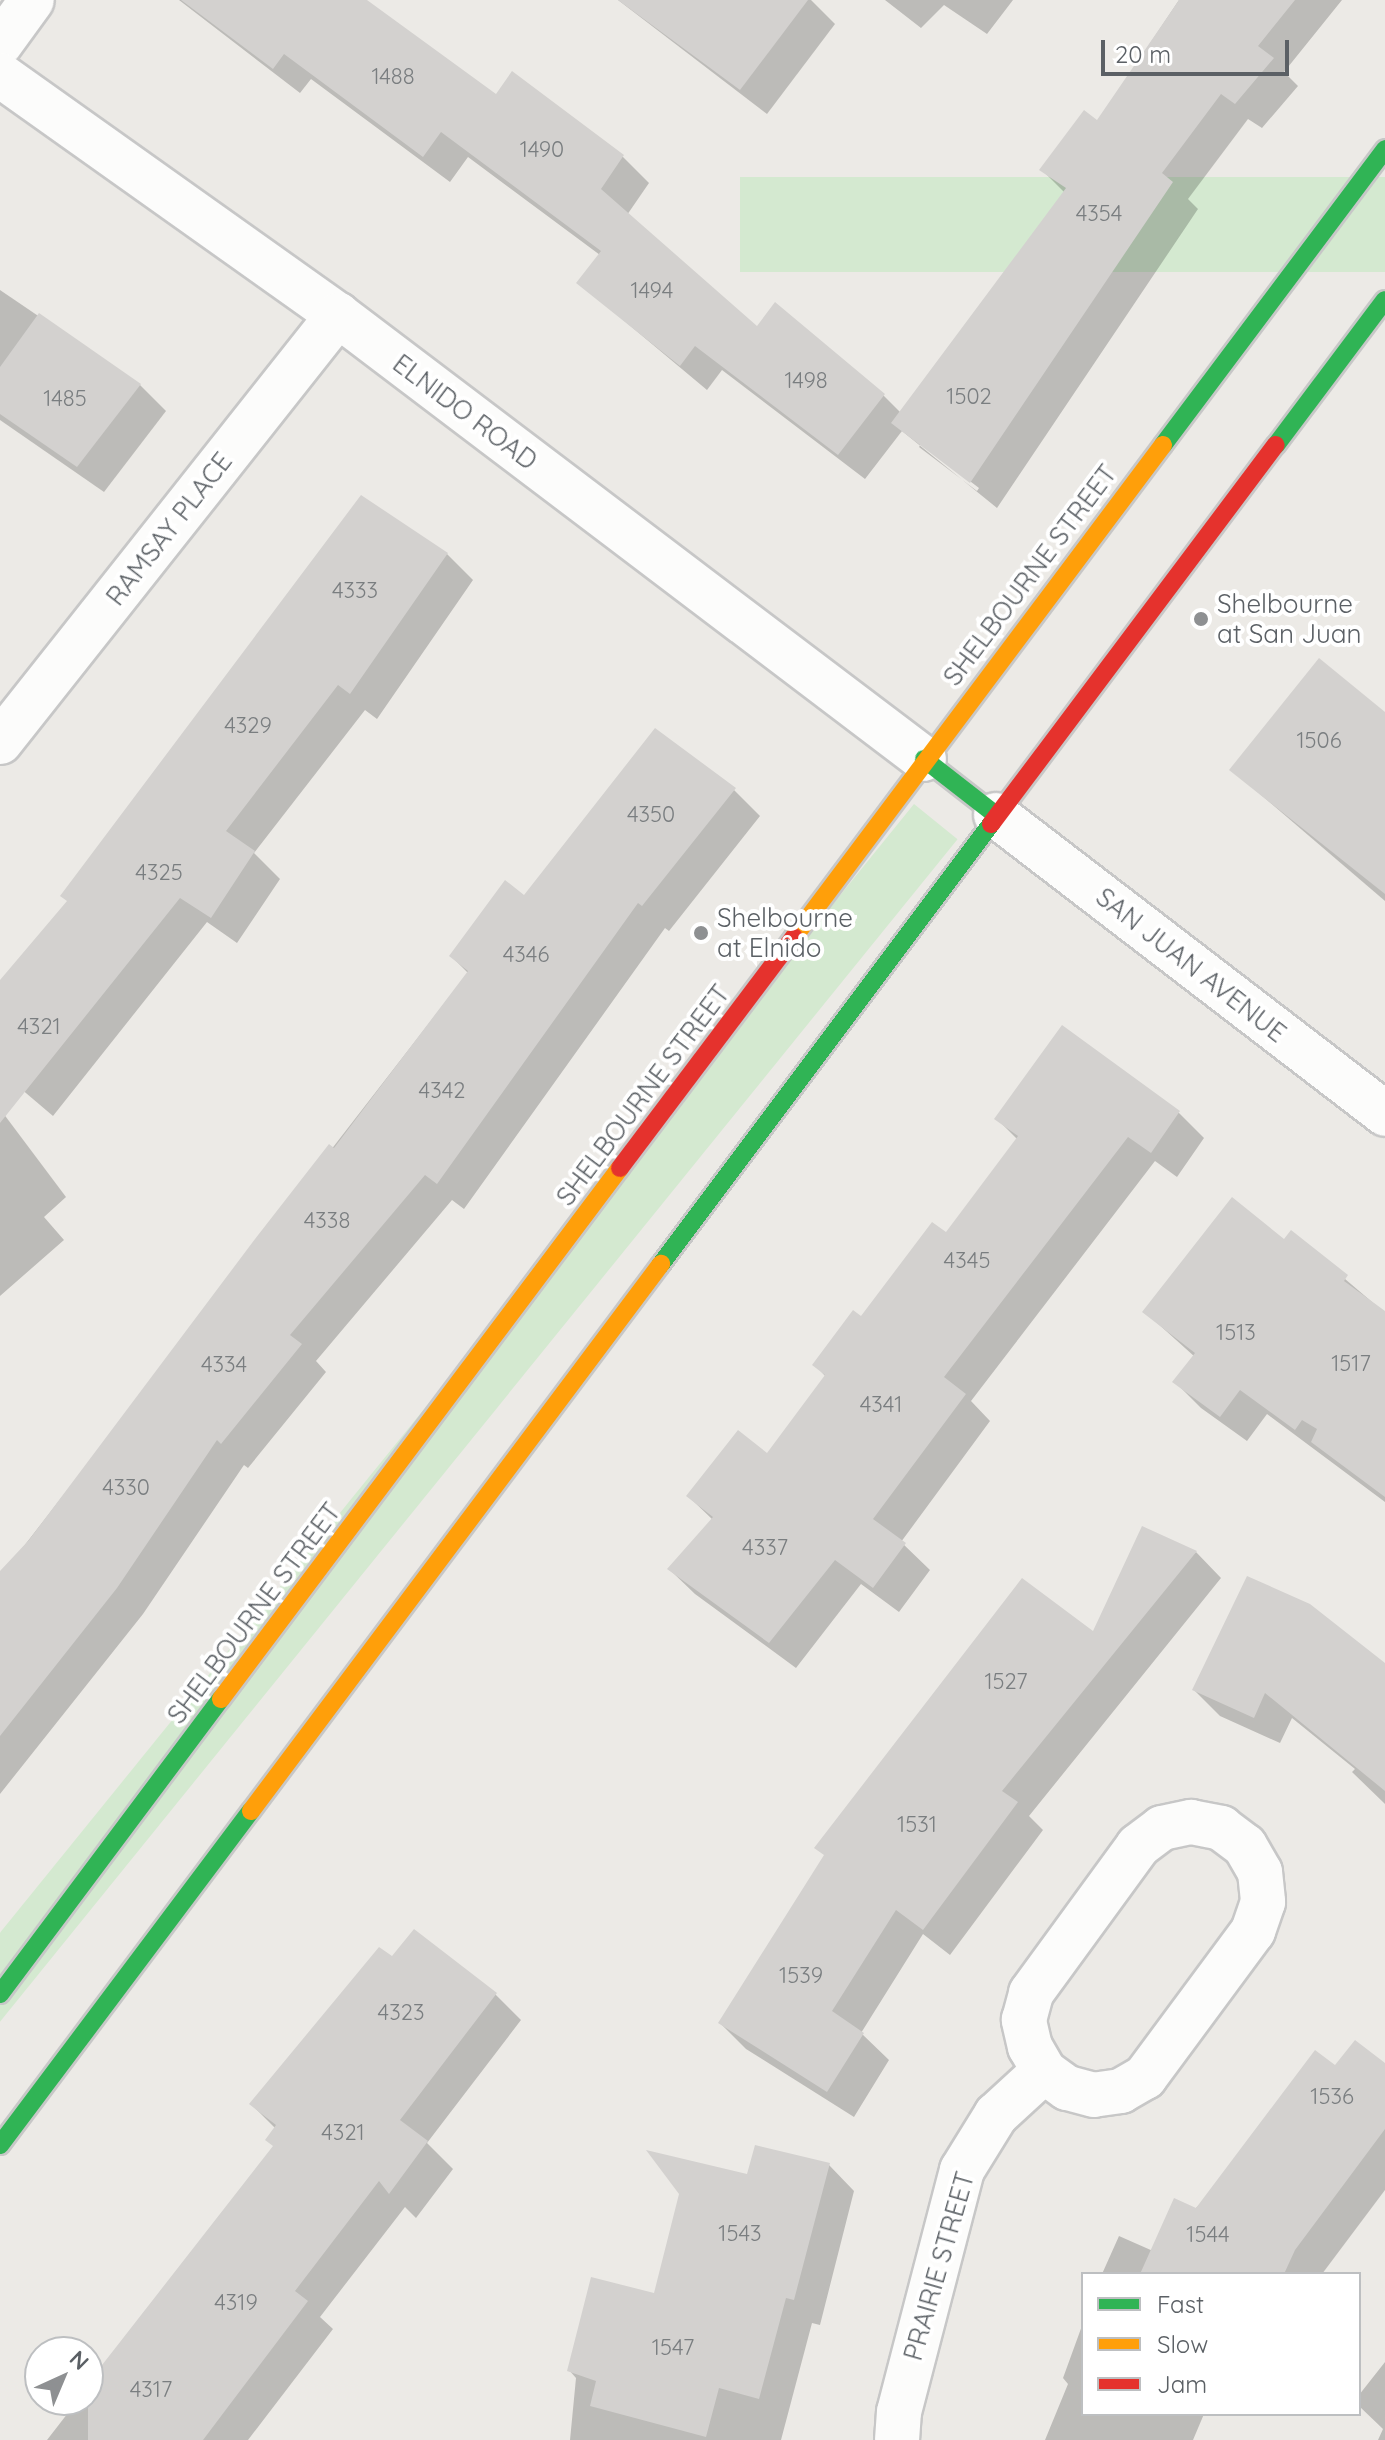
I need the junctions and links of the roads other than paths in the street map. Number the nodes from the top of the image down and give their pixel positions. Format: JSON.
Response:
{"nodes":[{"id":1,"x":32,"y":0,"type":"edge"},
{"id":2,"x":0,"y":44,"type":"edge"},
{"id":3,"x":0,"y":75,"type":"edge"},
{"id":4,"x":1385,"y":149,"type":"edge"},
{"id":5,"x":1385,"y":300,"type":"edge"},
{"id":6,"x":338,"y":315,"type":"junction"},
{"id":7,"x":0,"y":742,"type":"edge"},
{"id":8,"x":924,"y":759,"type":"junction"},
{"id":9,"x":996,"y":815,"type":"junction"},
{"id":10,"x":1385,"y":1114,"type":"edge"},
{"id":11,"x":0,"y":1994,"type":"edge"},
{"id":12,"x":1044,"y":2071,"type":"junction"},
{"id":13,"x":0,"y":2145,"type":"edge"},
{"id":14,"x":897,"y":2440,"type":"edge"}],
"edges":[{"from":1,"to":2,"type":"street"},
{"from":3,"to":6,"type":"street","name":"ELNIDO ROAD"},
{"from":4,"to":8,"type":"main road","name":"SHELBOURNE STREET"},
{"from":5,"to":9,"type":"main road"},
{"from":6,"to":7,"type":"street","name":"RAMSAY PLACE"},
{"from":6,"to":8,"type":"street","name":"ELNIDO ROAD"},
{"from":8,"to":9,"type":"main road"},
{"from":8,"to":11,"type":"main road","name":"SHELBOURNE STREET"},
{"from":9,"to":10,"type":"street","name":"SAN JUAN AVENUE"},
{"from":9,"to":13,"type":"main road"},
{"from":12,"to":12,"type":"street"},
{"from":12,"to":14,"type":"street","name":"PRAIRIE STREET"}]}
